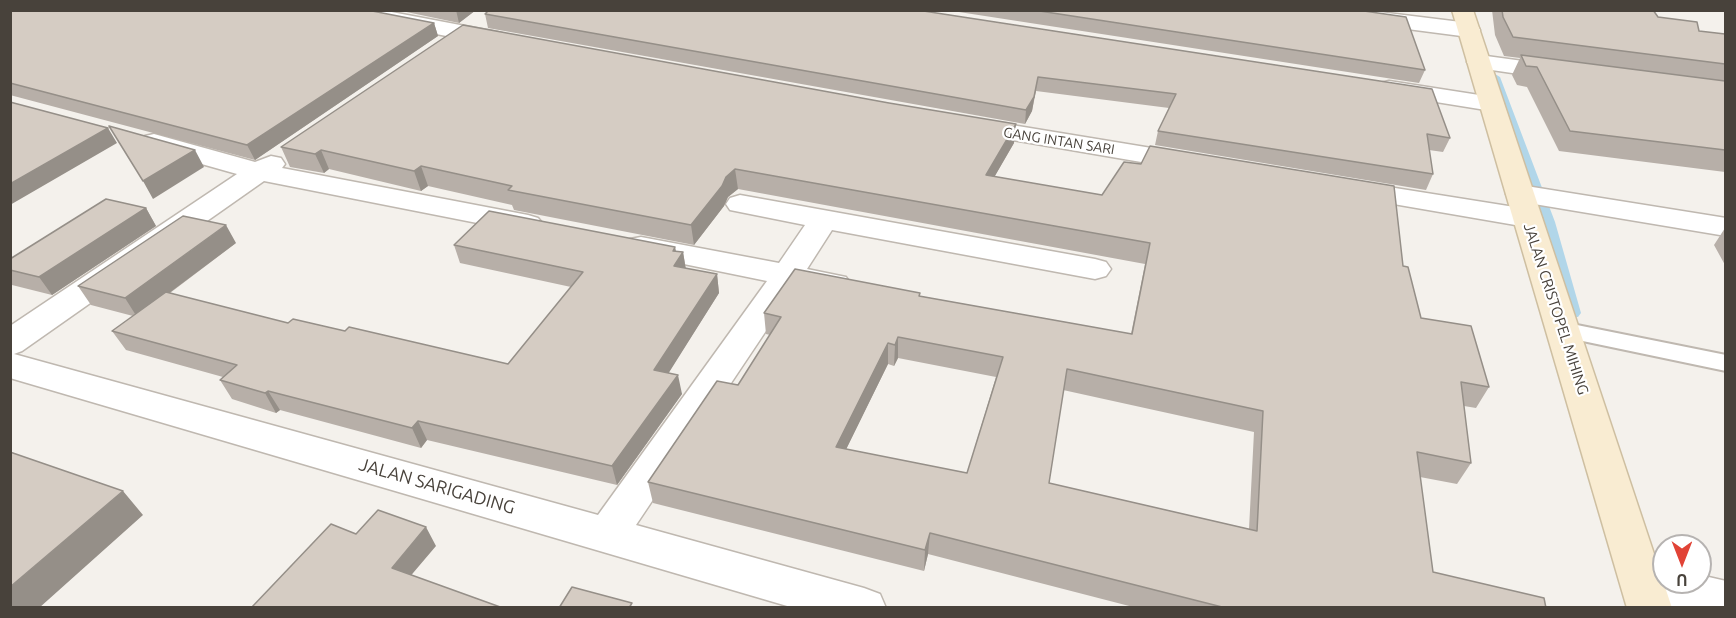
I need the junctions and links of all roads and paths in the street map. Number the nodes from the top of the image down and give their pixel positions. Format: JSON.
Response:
{"nodes":[{"id":1,"x":345,"y":10,"type":"edge"},
{"id":2,"x":496,"y":10,"type":"edge"},
{"id":3,"x":1307,"y":10,"type":"edge"},
{"id":4,"x":1466,"y":20,"type":"edge"},
{"id":5,"x":462,"y":33,"type":"junction"},
{"id":6,"x":520,"y":44,"type":"edge"},
{"id":7,"x":434,"y":52,"type":"edge"},
{"id":8,"x":1479,"y":62,"type":"junction"},
{"id":9,"x":1585,"y":76,"type":"edge"},
{"id":10,"x":1364,"y":84,"type":"edge"},
{"id":11,"x":1492,"y":104,"type":"junction"},
{"id":12,"x":948,"y":122,"type":"edge"},
{"id":13,"x":124,"y":134,"type":"edge"},
{"id":14,"x":288,"y":152,"type":"edge"},
{"id":15,"x":1208,"y":165,"type":"edge"},
{"id":16,"x":259,"y":172,"type":"junction"},
{"id":17,"x":1326,"y":185,"type":"edge"},
{"id":18,"x":740,"y":204,"type":"dead end"},
{"id":19,"x":1523,"y":206,"type":"junction"},
{"id":20,"x":824,"y":219,"type":"junction"},
{"id":21,"x":1725,"y":226,"type":"edge"},
{"id":22,"x":553,"y":229,"type":"edge"},
{"id":23,"x":612,"y":240,"type":"edge"},
{"id":24,"x":1095,"y":269,"type":"dead end"},
{"id":25,"x":788,"y":274,"type":"junction"},
{"id":26,"x":856,"y":288,"type":"edge"},
{"id":27,"x":1562,"y":330,"type":"junction"},
{"id":28,"x":10,"y":343,"type":"edge"},
{"id":29,"x":1725,"y":363,"type":"edge"},
{"id":30,"x":10,"y":365,"type":"edge"},
{"id":31,"x":607,"y":535,"type":"junction"},
{"id":32,"x":1646,"y":594,"type":"edge"},
{"id":33,"x":1725,"y":601,"type":"edge"},
{"id":34,"x":864,"y":608,"type":"edge"}],
"edges":[{"from":1,"to":5,"type":"street"},
{"from":2,"to":5,"type":"street"},
{"from":3,"to":4,"type":"street"},
{"from":4,"to":8,"type":"street","name":"JALAN CRISTOPEL MIHING"},
{"from":5,"to":6,"type":"street"},
{"from":5,"to":7,"type":"street"},
{"from":8,"to":9,"type":"street"},
{"from":8,"to":11,"type":"street","name":"JALAN CRISTOPEL MIHING"},
{"from":10,"to":11,"type":"street"},
{"from":11,"to":19,"type":"street","name":"JALAN CRISTOPEL MIHING"},
{"from":12,"to":15,"type":"street","name":"GANG INTAN SARI"},
{"from":13,"to":16,"type":"street"},
{"from":14,"to":16,"type":"street"},
{"from":16,"to":22,"type":"street"},
{"from":16,"to":28,"type":"street"},
{"from":17,"to":19,"type":"street"},
{"from":18,"to":20,"type":"street"},
{"from":19,"to":21,"type":"street"},
{"from":19,"to":27,"type":"street","name":"JALAN CRISTOPEL MIHING"},
{"from":20,"to":24,"type":"street"},
{"from":20,"to":25,"type":"street"},
{"from":23,"to":25,"type":"street"},
{"from":25,"to":26,"type":"street"},
{"from":25,"to":31,"type":"street"},
{"from":27,"to":29,"type":"lane"},
{"from":27,"to":32,"type":"street","name":"JALAN CRISTOPEL MIHING"},
{"from":30,"to":31,"type":"street","name":"JALAN SARIGADING"},
{"from":31,"to":34,"type":"street","name":"JALAN SARIGADING"},
{"from":32,"to":33,"type":"street"}]}
